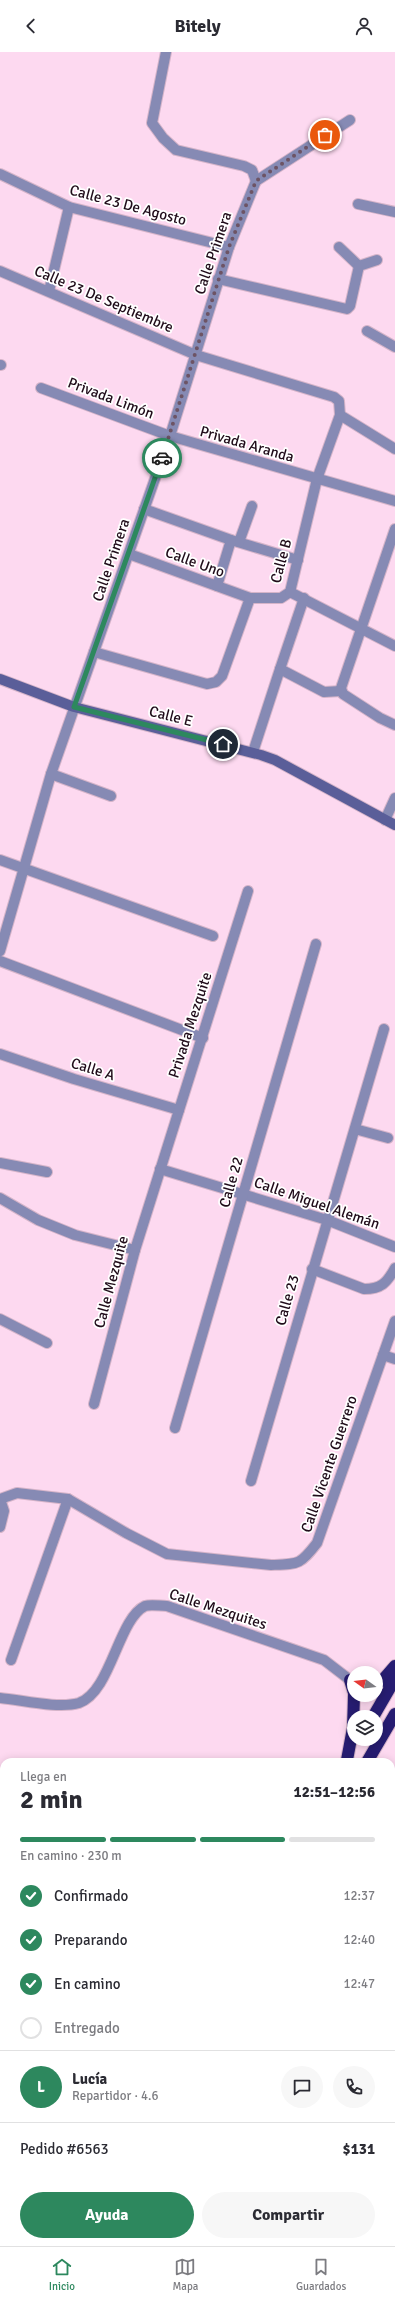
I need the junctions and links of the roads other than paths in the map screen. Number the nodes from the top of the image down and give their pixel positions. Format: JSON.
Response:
{"nodes":[{"id":1,"x":166,"y":52,"type":"edge"},
{"id":2,"x":350,"y":120,"type":"dead end"},
{"id":3,"x":0,"y":174,"type":"edge"},
{"id":4,"x":256,"y":181,"type":"junction"},
{"id":5,"x":358,"y":204,"type":"dead end"},
{"id":6,"x":69,"y":207,"type":"junction"},
{"id":7,"x":395,"y":212,"type":"edge"},
{"id":8,"x":229,"y":247,"type":"junction"},
{"id":9,"x":339,"y":247,"type":"dead end"},
{"id":10,"x":377,"y":260,"type":"dead end"},
{"id":11,"x":359,"y":266,"type":"junction"},
{"id":12,"x":0,"y":271,"type":"edge"},
{"id":13,"x":218,"y":279,"type":"junction"},
{"id":14,"x":49,"y":291,"type":"junction"},
{"id":15,"x":367,"y":331,"type":"dead end"},
{"id":16,"x":395,"y":347,"type":"edge"},
{"id":17,"x":196,"y":355,"type":"junction"},
{"id":18,"x":41,"y":388,"type":"dead end"},
{"id":19,"x":340,"y":414,"type":"junction"},
{"id":20,"x":170,"y":436,"type":"junction"},
{"id":21,"x":395,"y":449,"type":"edge"},
{"id":22,"x":316,"y":479,"type":"junction"},
{"id":23,"x":395,"y":501,"type":"edge"},
{"id":24,"x":252,"y":506,"type":"dead end"},
{"id":25,"x":144,"y":509,"type":"junction"},
{"id":26,"x":395,"y":529,"type":"edge"},
{"id":27,"x":235,"y":541,"type":"junction"},
{"id":28,"x":129,"y":554,"type":"junction"},
{"id":29,"x":298,"y":560,"type":"junction"},
{"id":30,"x":217,"y":586,"type":"junction"},
{"id":31,"x":290,"y":592,"type":"junction"},
{"id":32,"x":250,"y":598,"type":"junction"},
{"id":33,"x":304,"y":598,"type":"junction"},
{"id":34,"x":362,"y":628,"type":"junction"},
{"id":35,"x":395,"y":646,"type":"edge"},
{"id":36,"x":94,"y":652,"type":"junction"},
{"id":37,"x":280,"y":669,"type":"junction"},
{"id":38,"x":0,"y":679,"type":"edge"},
{"id":39,"x":341,"y":691,"type":"junction"},
{"id":40,"x":74,"y":707,"type":"junction"},
{"id":41,"x":395,"y":725,"type":"edge"},
{"id":42,"x":253,"y":752,"type":"junction"},
{"id":43,"x":51,"y":774,"type":"junction"},
{"id":44,"x":111,"y":796,"type":"dead end"},
{"id":45,"x":395,"y":798,"type":"edge"},
{"id":46,"x":385,"y":820,"type":"junction"},
{"id":47,"x":395,"y":826,"type":"edge"},
{"id":48,"x":0,"y":860,"type":"edge"},
{"id":49,"x":23,"y":869,"type":"junction"},
{"id":50,"x":248,"y":891,"type":"dead end"},
{"id":51,"x":213,"y":936,"type":"dead end"},
{"id":52,"x":316,"y":944,"type":"dead end"},
{"id":53,"x":0,"y":951,"type":"edge"},
{"id":54,"x":0,"y":961,"type":"edge"},
{"id":55,"x":384,"y":1029,"type":"dead end"},
{"id":56,"x":203,"y":1038,"type":"junction"},
{"id":57,"x":0,"y":1054,"type":"edge"},
{"id":58,"x":179,"y":1110,"type":"junction"},
{"id":59,"x":355,"y":1129,"type":"junction"},
{"id":60,"x":388,"y":1138,"type":"dead end"},
{"id":61,"x":0,"y":1163,"type":"edge"},
{"id":62,"x":160,"y":1169,"type":"junction"},
{"id":63,"x":47,"y":1172,"type":"dead end"},
{"id":64,"x":243,"y":1193,"type":"junction"},
{"id":65,"x":0,"y":1198,"type":"edge"},
{"id":66,"x":327,"y":1220,"type":"junction"},
{"id":67,"x":395,"y":1247,"type":"edge"},
{"id":68,"x":135,"y":1250,"type":"junction"},
{"id":69,"x":395,"y":1268,"type":"edge"},
{"id":70,"x":312,"y":1269,"type":"junction"},
{"id":71,"x":0,"y":1319,"type":"edge"},
{"id":72,"x":395,"y":1321,"type":"edge"},
{"id":73,"x":47,"y":1343,"type":"dead end"},
{"id":74,"x":383,"y":1355,"type":"junction"},
{"id":75,"x":395,"y":1359,"type":"edge"},
{"id":76,"x":94,"y":1404,"type":"dead end"},
{"id":77,"x":175,"y":1428,"type":"dead end"},
{"id":78,"x":251,"y":1481,"type":"dead end"},
{"id":79,"x":0,"y":1499,"type":"edge"},
{"id":80,"x":68,"y":1499,"type":"junction"},
{"id":81,"x":0,"y":1527,"type":"edge"},
{"id":82,"x":11,"y":1660,"type":"dead end"},
{"id":83,"x":395,"y":1666,"type":"edge"},
{"id":84,"x":347,"y":1678,"type":"edge"},
{"id":85,"x":395,"y":1679,"type":"edge"},
{"id":86,"x":383,"y":1680,"type":"edge"},
{"id":87,"x":0,"y":1698,"type":"edge"},
{"id":88,"x":354,"y":1702,"type":"edge"},
{"id":89,"x":377,"y":1710,"type":"edge"},
{"id":90,"x":395,"y":1714,"type":"edge"},
{"id":91,"x":356,"y":1746,"type":"edge"},
{"id":92,"x":347,"y":1758,"type":"edge"},
{"id":93,"x":348,"y":1758,"type":"edge"},
{"id":94,"x":369,"y":1758,"type":"edge"}],
"edges":[{"from":1,"to":4,"type":"street"},
{"from":2,"to":4,"type":"street"},
{"from":3,"to":6,"type":"street","name":"Calle 23 De Agosto"},
{"from":4,"to":8,"type":"street","name":"Calle Primera"},
{"from":5,"to":7,"type":"street"},
{"from":6,"to":8,"type":"street","name":"Calle 23 De Agosto"},
{"from":6,"to":14,"type":"street"},
{"from":8,"to":13,"type":"street","name":"Calle Primera"},
{"from":9,"to":11,"type":"street"},
{"from":10,"to":11,"type":"street"},
{"from":11,"to":13,"type":"street"},
{"from":12,"to":14,"type":"street","name":"Calle 23 De Septiembre"},
{"from":13,"to":17,"type":"street","name":"Calle Primera"},
{"from":14,"to":17,"type":"street","name":"Calle 23 De Septiembre"},
{"from":15,"to":16,"type":"street"},
{"from":17,"to":19,"type":"street","name":"Calle 23 De Septiembre"},
{"from":17,"to":20,"type":"street","name":"Calle Primera"},
{"from":18,"to":20,"type":"street","name":"Privada Limón"},
{"from":19,"to":21,"type":"street"},
{"from":19,"to":22,"type":"street","name":"Calle B"},
{"from":20,"to":22,"type":"street","name":"Privada Aranda"},
{"from":20,"to":25,"type":"street","name":"Calle Primera"},
{"from":22,"to":23,"type":"street","name":"Privada Aranda"},
{"from":22,"to":29,"type":"street","name":"Calle B"},
{"from":24,"to":27,"type":"street"},
{"from":25,"to":27,"type":"street"},
{"from":25,"to":28,"type":"street","name":"Calle Primera"},
{"from":26,"to":34,"type":"street"},
{"from":27,"to":29,"type":"street"},
{"from":27,"to":30,"type":"street"},
{"from":28,"to":30,"type":"street","name":"Calle Uno"},
{"from":28,"to":36,"type":"street","name":"Calle Primera"},
{"from":29,"to":31,"type":"street","name":"Calle B"},
{"from":30,"to":32,"type":"street","name":"Calle Uno"},
{"from":31,"to":32,"type":"street","name":"Calle B"},
{"from":31,"to":33,"type":"street"},
{"from":32,"to":36,"type":"street"},
{"from":33,"to":34,"type":"street"},
{"from":33,"to":37,"type":"street"},
{"from":34,"to":35,"type":"street"},
{"from":34,"to":39,"type":"street"},
{"from":36,"to":40,"type":"street","name":"Calle Primera"},
{"from":37,"to":39,"type":"street"},
{"from":37,"to":42,"type":"street"},
{"from":38,"to":40,"type":"main road","name":"Calle E"},
{"from":39,"to":41,"type":"street"},
{"from":40,"to":42,"type":"main road","name":"Calle E"},
{"from":40,"to":43,"type":"street","name":"Calle Primera"},
{"from":42,"to":46,"type":"main road","name":"Calle E"},
{"from":43,"to":44,"type":"street"},
{"from":43,"to":49,"type":"street","name":"Calle Primera"},
{"from":45,"to":46,"type":"street"},
{"from":46,"to":47,"type":"main road","name":"Calle E"},
{"from":48,"to":49,"type":"street"},
{"from":49,"to":51,"type":"street"},
{"from":49,"to":53,"type":"street","name":"Calle Primera"},
{"from":50,"to":56,"type":"street","name":"Privada Mezquite"},
{"from":52,"to":64,"type":"street","name":"Calle 22"},
{"from":54,"to":56,"type":"street"},
{"from":55,"to":59,"type":"street","name":"Calle 23"},
{"from":56,"to":58,"type":"street","name":"Privada Mezquite"},
{"from":57,"to":58,"type":"street","name":"Calle A"},
{"from":58,"to":62,"type":"street","name":"Privada Mezquite"},
{"from":59,"to":60,"type":"street"},
{"from":59,"to":66,"type":"street","name":"Calle 23"},
{"from":61,"to":63,"type":"street"},
{"from":62,"to":64,"type":"street","name":"Calle Miguel Alemán"},
{"from":62,"to":68,"type":"street","name":"Calle Mezquite"},
{"from":64,"to":66,"type":"street","name":"Calle Miguel Alemán"},
{"from":64,"to":77,"type":"street","name":"Calle 22"},
{"from":65,"to":68,"type":"street"},
{"from":66,"to":67,"type":"street","name":"Calle Miguel Alemán"},
{"from":66,"to":70,"type":"street","name":"Calle 23"},
{"from":68,"to":76,"type":"street","name":"Calle Mezquite"},
{"from":69,"to":70,"type":"street"},
{"from":70,"to":78,"type":"street","name":"Calle 23"},
{"from":71,"to":73,"type":"street"},
{"from":72,"to":74,"type":"street","name":"Calle Vicente Guerrero"},
{"from":74,"to":75,"type":"street"},
{"from":74,"to":80,"type":"street","name":"Calle Vicente Guerrero"},
{"from":79,"to":80,"type":"street","name":"Calle Vicente Guerrero"},
{"from":79,"to":81,"type":"street"},
{"from":80,"to":82,"type":"street"},
{"from":83,"to":86,"type":"highway"},
{"from":84,"to":87,"type":"street","name":"Calle Mezquites"},
{"from":85,"to":89,"type":"highway"},
{"from":88,"to":92,"type":"highway"},
{"from":90,"to":94,"type":"highway"},
{"from":91,"to":93,"type":"highway"}]}
